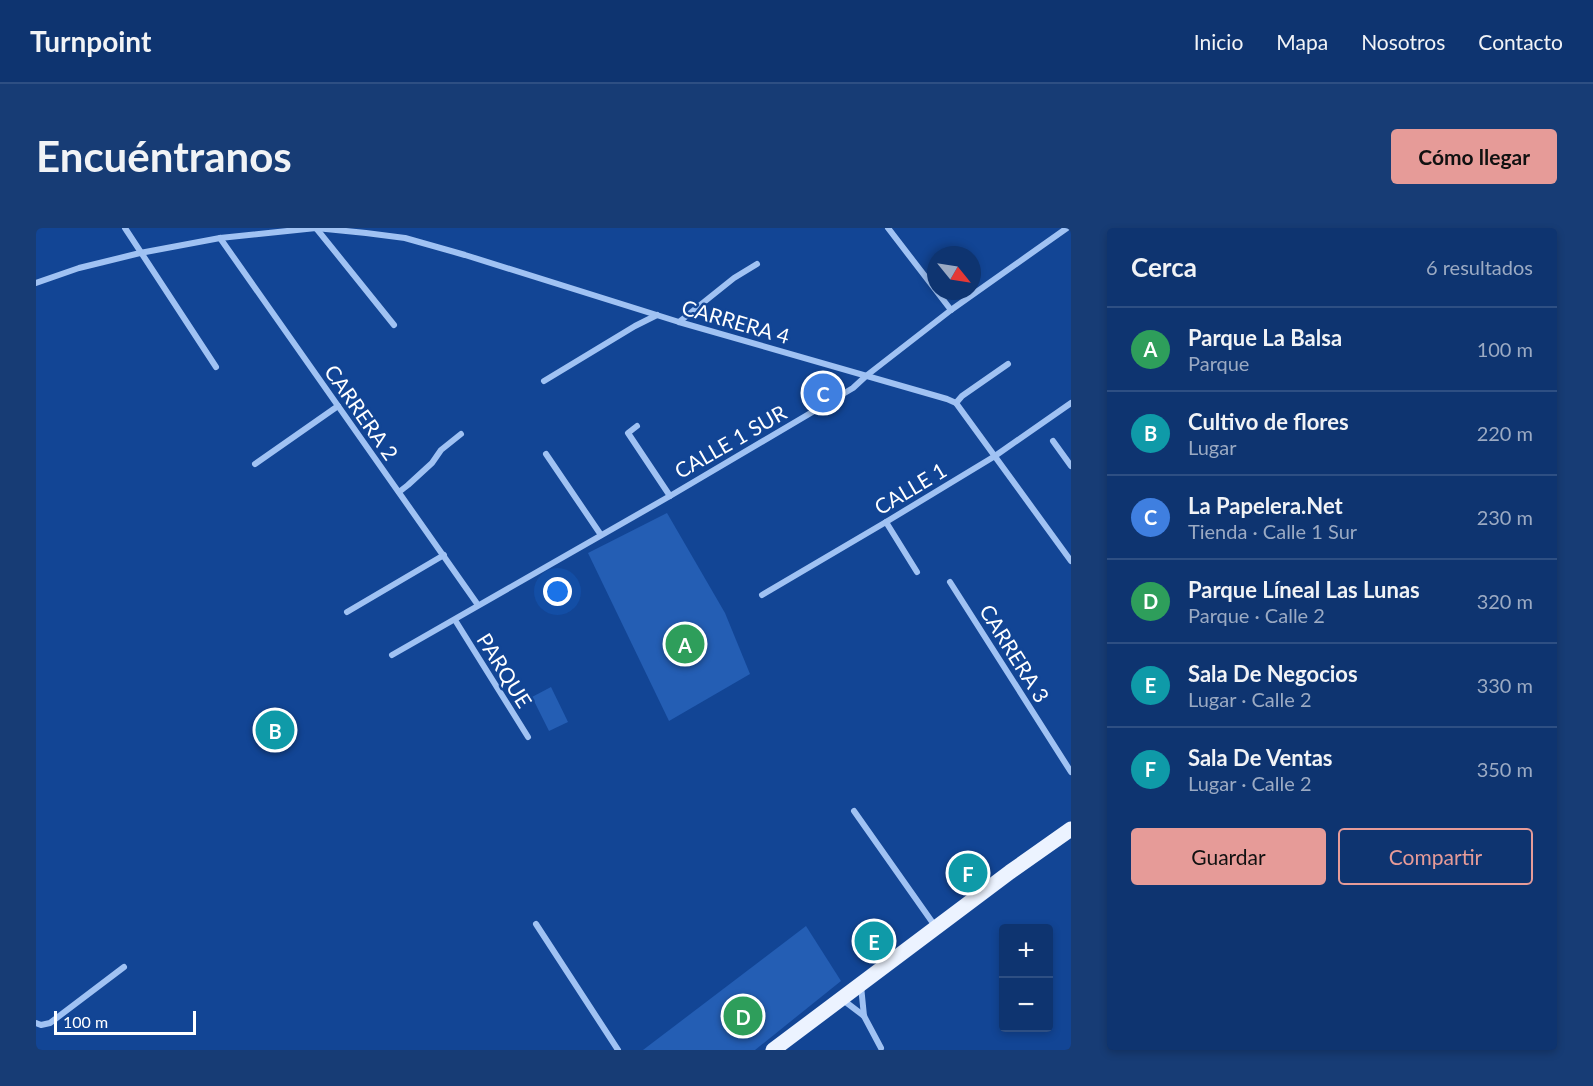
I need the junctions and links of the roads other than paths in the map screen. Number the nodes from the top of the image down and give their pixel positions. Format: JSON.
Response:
{"nodes":[{"id":1,"x":125,"y":228,"type":"edge"},
{"id":2,"x":316,"y":228,"type":"edge"},
{"id":3,"x":888,"y":228,"type":"edge"},
{"id":4,"x":1067,"y":228,"type":"edge"},
{"id":5,"x":220,"y":238,"type":"junction"},
{"id":6,"x":140,"y":253,"type":"junction"},
{"id":7,"x":757,"y":264,"type":"dead end"},
{"id":8,"x":36,"y":283,"type":"edge"},
{"id":9,"x":951,"y":310,"type":"junction"},
{"id":10,"x":658,"y":315,"type":"junction"},
{"id":11,"x":679,"y":322,"type":"junction"},
{"id":12,"x":394,"y":325,"type":"dead end"},
{"id":13,"x":1008,"y":364,"type":"dead end"},
{"id":14,"x":216,"y":367,"type":"dead end"},
{"id":15,"x":866,"y":375,"type":"junction"},
{"id":16,"x":544,"y":381,"type":"dead end"},
{"id":17,"x":956,"y":403,"type":"junction"},
{"id":18,"x":1071,"y":403,"type":"edge"},
{"id":19,"x":338,"y":406,"type":"junction"},
{"id":20,"x":637,"y":426,"type":"dead end"},
{"id":21,"x":461,"y":434,"type":"dead end"},
{"id":22,"x":1053,"y":441,"type":"dead end"},
{"id":23,"x":546,"y":454,"type":"dead end"},
{"id":24,"x":995,"y":456,"type":"junction"},
{"id":25,"x":255,"y":464,"type":"dead end"},
{"id":26,"x":1071,"y":466,"type":"edge"},
{"id":27,"x":399,"y":492,"type":"junction"},
{"id":28,"x":670,"y":496,"type":"junction"},
{"id":29,"x":886,"y":522,"type":"junction"},
{"id":30,"x":601,"y":535,"type":"junction"},
{"id":31,"x":444,"y":555,"type":"junction"},
{"id":32,"x":1071,"y":561,"type":"edge"},
{"id":33,"x":917,"y":572,"type":"dead end"},
{"id":34,"x":950,"y":582,"type":"dead end"},
{"id":35,"x":762,"y":595,"type":"dead end"},
{"id":36,"x":478,"y":605,"type":"junction"},
{"id":37,"x":347,"y":612,"type":"dead end"},
{"id":38,"x":454,"y":620,"type":"junction"},
{"id":39,"x":392,"y":655,"type":"dead end"},
{"id":40,"x":528,"y":737,"type":"dead end"},
{"id":41,"x":1071,"y":772,"type":"edge"},
{"id":42,"x":854,"y":811,"type":"dead end"},
{"id":43,"x":1071,"y":829,"type":"edge"},
{"id":44,"x":536,"y":924,"type":"dead end"},
{"id":45,"x":936,"y":927,"type":"junction"},
{"id":46,"x":124,"y":968,"type":"dead end"},
{"id":47,"x":861,"y":983,"type":"junction"},
{"id":48,"x":841,"y":999,"type":"junction"},
{"id":49,"x":864,"y":1016,"type":"junction"},
{"id":50,"x":36,"y":1023,"type":"edge"},
{"id":51,"x":881,"y":1048,"type":"dead end"},
{"id":52,"x":618,"y":1050,"type":"edge"},
{"id":53,"x":773,"y":1050,"type":"edge"}],
"edges":[{"from":1,"to":6,"type":"street"},
{"from":2,"to":5,"type":"street","name":"CARRERA 4"},
{"from":2,"to":10,"type":"street","name":"CARRERA 4"},
{"from":2,"to":12,"type":"street"},
{"from":3,"to":9,"type":"street"},
{"from":4,"to":9,"type":"street","name":"CALLE 1 SUR"},
{"from":5,"to":6,"type":"street","name":"CARRERA 4"},
{"from":5,"to":19,"type":"street","name":"CARRERA 2"},
{"from":6,"to":8,"type":"street","name":"CARRERA 4"},
{"from":6,"to":14,"type":"street"},
{"from":7,"to":11,"type":"street"},
{"from":9,"to":15,"type":"street","name":"CALLE 1 SUR"},
{"from":10,"to":11,"type":"street","name":"CARRERA 4"},
{"from":10,"to":16,"type":"street"},
{"from":11,"to":15,"type":"street","name":"CARRERA 4"},
{"from":13,"to":17,"type":"street"},
{"from":15,"to":17,"type":"street","name":"CARRERA 4"},
{"from":15,"to":28,"type":"street","name":"CALLE 1 SUR"},
{"from":17,"to":24,"type":"street"},
{"from":18,"to":24,"type":"street","name":"CALLE 1"},
{"from":19,"to":25,"type":"street"},
{"from":19,"to":27,"type":"street","name":"CARRERA 2"},
{"from":20,"to":28,"type":"street"},
{"from":21,"to":27,"type":"street"},
{"from":22,"to":26,"type":"street"},
{"from":23,"to":30,"type":"street"},
{"from":24,"to":29,"type":"street","name":"CALLE 1"},
{"from":24,"to":32,"type":"street"},
{"from":27,"to":31,"type":"street","name":"CARRERA 2"},
{"from":28,"to":30,"type":"street","name":"CALLE 1 SUR"},
{"from":29,"to":33,"type":"street"},
{"from":29,"to":35,"type":"street","name":"CALLE 1"},
{"from":30,"to":36,"type":"street","name":"CALLE 1 SUR"},
{"from":31,"to":36,"type":"street","name":"CARRERA 2"},
{"from":31,"to":37,"type":"street"},
{"from":34,"to":41,"type":"street","name":"CARRERA 3"},
{"from":36,"to":38,"type":"street","name":"CALLE 1 SUR"},
{"from":38,"to":39,"type":"street","name":"CALLE 1 SUR"},
{"from":38,"to":40,"type":"street","name":"PARQUE"},
{"from":42,"to":45,"type":"street"},
{"from":43,"to":45,"type":"main road"},
{"from":44,"to":52,"type":"street"},
{"from":45,"to":47,"type":"main road"},
{"from":46,"to":50,"type":"street"},
{"from":47,"to":48,"type":"main road"},
{"from":47,"to":49,"type":"street"},
{"from":48,"to":49,"type":"street"},
{"from":48,"to":53,"type":"main road"},
{"from":49,"to":51,"type":"street"}]}
